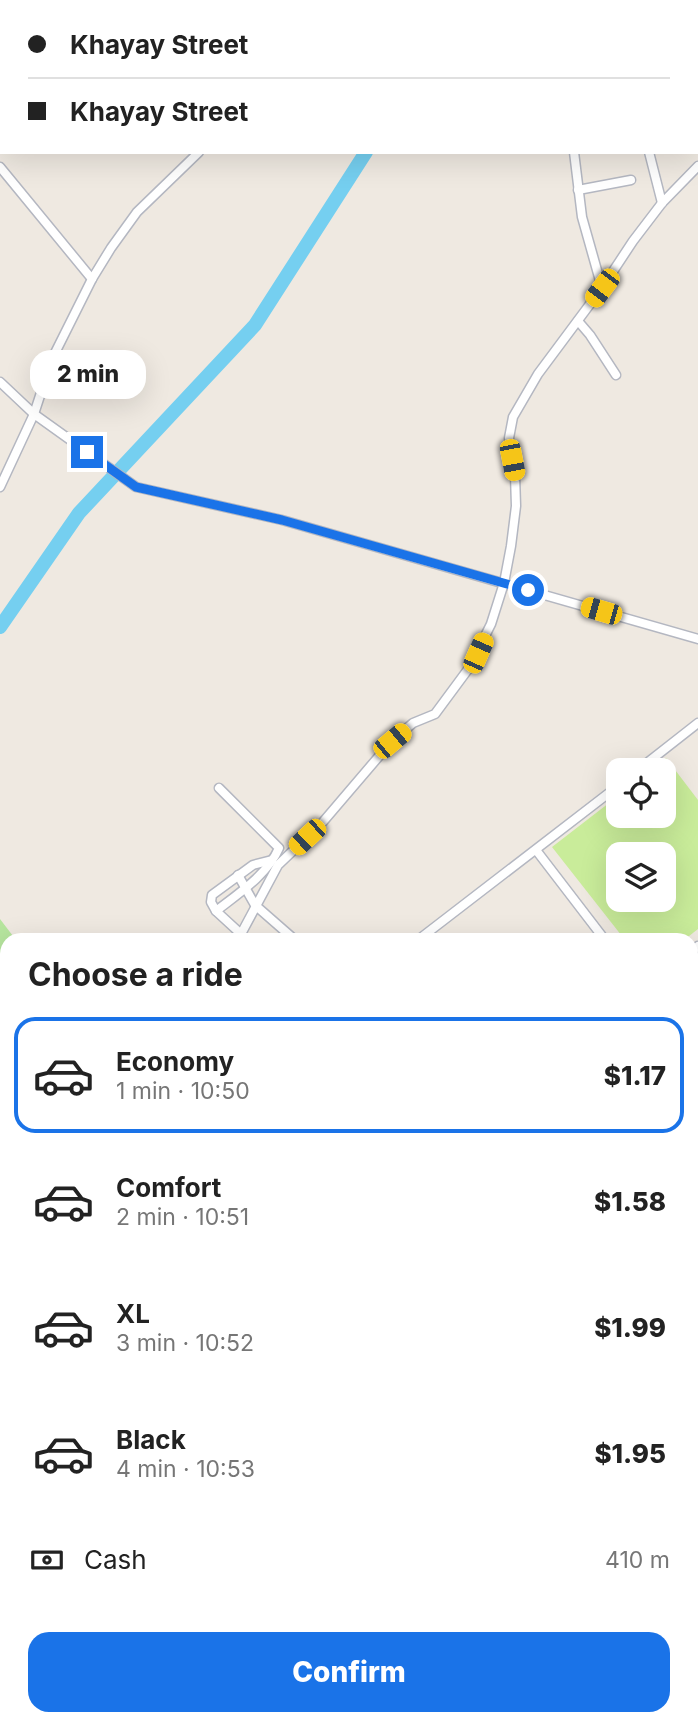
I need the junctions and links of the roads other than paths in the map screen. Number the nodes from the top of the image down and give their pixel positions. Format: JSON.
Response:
{"nodes":[{"id":1,"x":197,"y":154,"type":"edge"},
{"id":2,"x":574,"y":154,"type":"edge"},
{"id":3,"x":650,"y":154,"type":"edge"},
{"id":4,"x":698,"y":166,"type":"edge"},
{"id":5,"x":0,"y":167,"type":"edge"},
{"id":6,"x":631,"y":180,"type":"dead end"},
{"id":7,"x":578,"y":190,"type":"junction"},
{"id":8,"x":662,"y":203,"type":"junction"},
{"id":9,"x":92,"y":279,"type":"junction"},
{"id":10,"x":602,"y":288,"type":"junction"},
{"id":11,"x":578,"y":321,"type":"junction"},
{"id":12,"x":616,"y":375,"type":"dead end"},
{"id":13,"x":0,"y":382,"type":"edge"},
{"id":14,"x":34,"y":414,"type":"junction"},
{"id":15,"x":0,"y":487,"type":"edge"},
{"id":16,"x":504,"y":583,"type":"junction"},
{"id":17,"x":698,"y":639,"type":"edge"},
{"id":18,"x":698,"y":723,"type":"edge"},
{"id":19,"x":653,"y":758,"type":"edge"},
{"id":20,"x":219,"y":788,"type":"dead end"},
{"id":21,"x":606,"y":795,"type":"edge"},
{"id":22,"x":536,"y":850,"type":"junction"},
{"id":23,"x":275,"y":862,"type":"junction"},
{"id":24,"x":238,"y":875,"type":"junction"},
{"id":25,"x":244,"y":889,"type":"junction"},
{"id":26,"x":255,"y":905,"type":"junction"},
{"id":27,"x":216,"y":911,"type":"junction"},
{"id":28,"x":237,"y":933,"type":"edge"},
{"id":29,"x":243,"y":933,"type":"edge"},
{"id":30,"x":287,"y":933,"type":"edge"},
{"id":31,"x":427,"y":933,"type":"edge"},
{"id":32,"x":600,"y":933,"type":"edge"}],
"edges":[{"from":1,"to":9,"type":"street"},
{"from":2,"to":7,"type":"street"},
{"from":3,"to":8,"type":"street"},
{"from":4,"to":8,"type":"street"},
{"from":5,"to":9,"type":"street"},
{"from":6,"to":7,"type":"street"},
{"from":7,"to":10,"type":"street"},
{"from":8,"to":10,"type":"street"},
{"from":9,"to":14,"type":"street"},
{"from":10,"to":11,"type":"street"},
{"from":11,"to":12,"type":"street"},
{"from":11,"to":16,"type":"street"},
{"from":13,"to":14,"type":"street"},
{"from":14,"to":15,"type":"street"},
{"from":14,"to":16,"type":"street"},
{"from":16,"to":17,"type":"street"},
{"from":16,"to":23,"type":"street"},
{"from":18,"to":19,"type":"street"},
{"from":20,"to":23,"type":"street"},
{"from":21,"to":22,"type":"street"},
{"from":22,"to":31,"type":"street"},
{"from":22,"to":32,"type":"street"},
{"from":23,"to":24,"type":"street"},
{"from":23,"to":25,"type":"street"},
{"from":23,"to":26,"type":"street"},
{"from":24,"to":25,"type":"street"},
{"from":24,"to":27,"type":"street"},
{"from":25,"to":26,"type":"street"},
{"from":25,"to":27,"type":"street"},
{"from":26,"to":29,"type":"street"},
{"from":26,"to":30,"type":"street"},
{"from":27,"to":28,"type":"street"}]}
